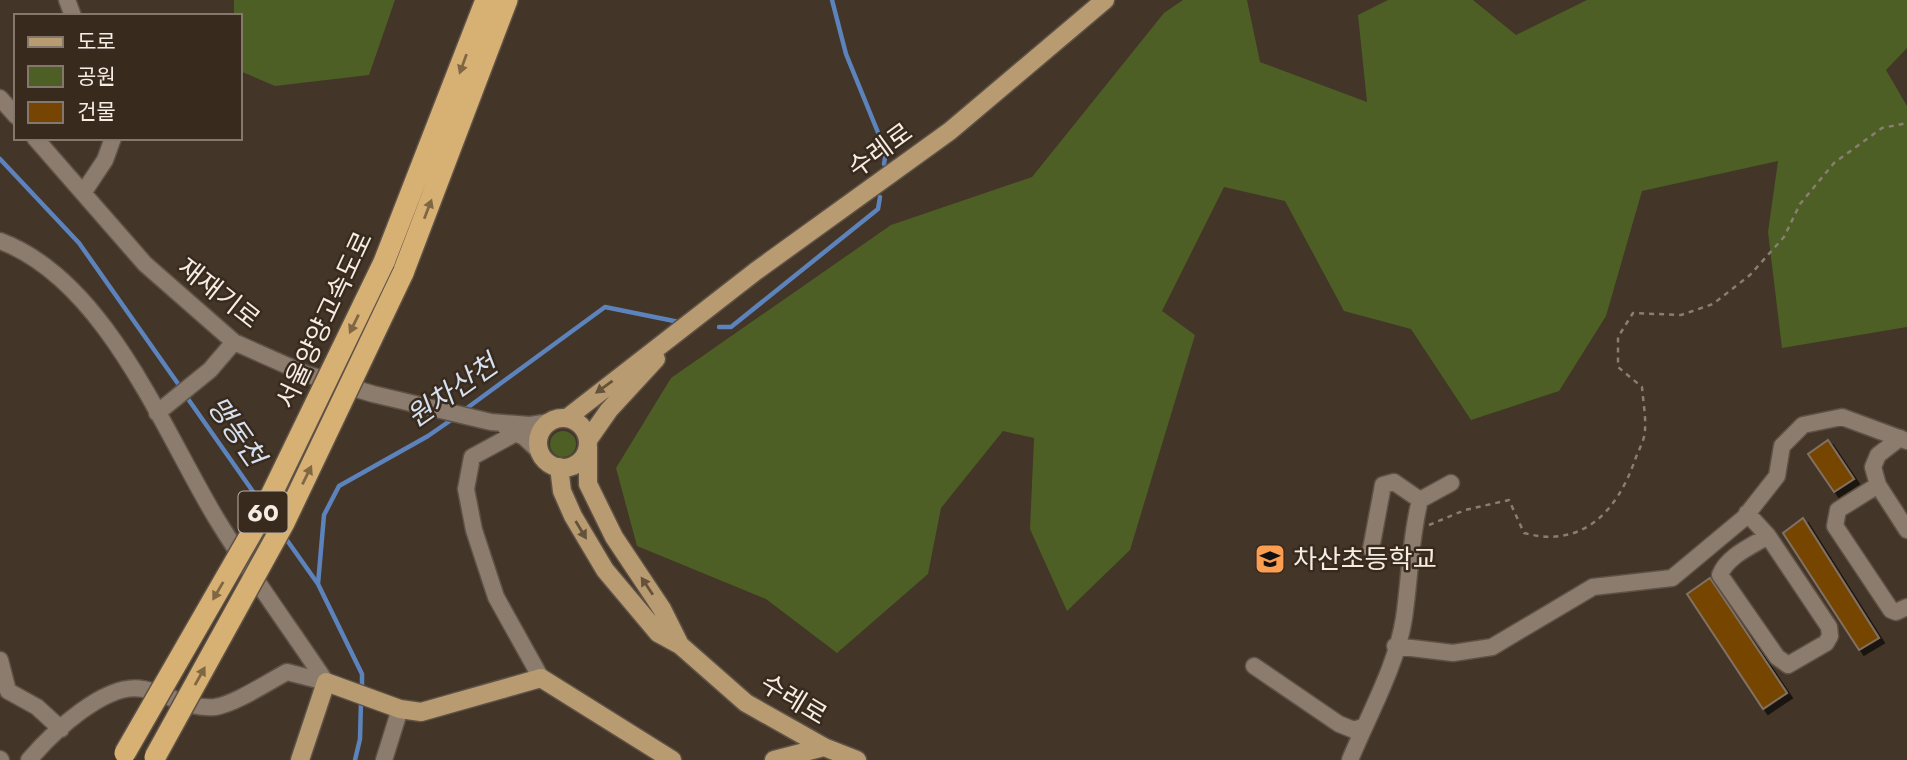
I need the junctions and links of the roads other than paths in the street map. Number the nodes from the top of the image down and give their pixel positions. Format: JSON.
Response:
{"nodes":[{"id":1,"x":486,"y":0,"type":"edge"},
{"id":2,"x":507,"y":0,"type":"edge"},
{"id":3,"x":1105,"y":0,"type":"edge"},
{"id":4,"x":0,"y":98,"type":"edge"},
{"id":5,"x":14,"y":114,"type":"edge"},
{"id":6,"x":37,"y":140,"type":"edge"},
{"id":7,"x":112,"y":140,"type":"edge"},
{"id":8,"x":83,"y":193,"type":"junction"},
{"id":9,"x":0,"y":241,"type":"edge"},
{"id":10,"x":680,"y":333,"type":"junction"},
{"id":11,"x":234,"y":342,"type":"junction"},
{"id":12,"x":157,"y":413,"type":"junction"},
{"id":13,"x":558,"y":420,"type":"junction"},
{"id":14,"x":491,"y":422,"type":"junction"},
{"id":15,"x":516,"y":433,"type":"junction"},
{"id":16,"x":1904,"y":439,"type":"edge"},
{"id":17,"x":588,"y":444,"type":"junction"},
{"id":18,"x":541,"y":453,"type":"junction"},
{"id":19,"x":559,"y":467,"type":"junction"},
{"id":20,"x":1451,"y":483,"type":"dead end"},
{"id":21,"x":1878,"y":485,"type":"junction"},
{"id":22,"x":1420,"y":500,"type":"junction"},
{"id":23,"x":1747,"y":513,"type":"junction"},
{"id":24,"x":1907,"y":530,"type":"edge"},
{"id":25,"x":1768,"y":536,"type":"junction"},
{"id":26,"x":1371,"y":550,"type":"dead end"},
{"id":27,"x":1907,"y":607,"type":"edge"},
{"id":28,"x":680,"y":645,"type":"junction"},
{"id":29,"x":1395,"y":646,"type":"junction"},
{"id":30,"x":0,"y":660,"type":"edge"},
{"id":31,"x":1254,"y":666,"type":"dead end"},
{"id":32,"x":541,"y":678,"type":"junction"},
{"id":33,"x":326,"y":682,"type":"junction"},
{"id":34,"x":400,"y":709,"type":"junction"},
{"id":35,"x":1365,"y":726,"type":"junction"},
{"id":36,"x":61,"y":729,"type":"junction"},
{"id":37,"x":824,"y":747,"type":"junction"},
{"id":38,"x":122,"y":756,"type":"edge"},
{"id":39,"x":154,"y":758,"type":"edge"},
{"id":40,"x":30,"y":760,"type":"edge"},
{"id":41,"x":300,"y":760,"type":"edge"},
{"id":42,"x":384,"y":760,"type":"edge"},
{"id":43,"x":672,"y":760,"type":"edge"},
{"id":44,"x":774,"y":760,"type":"edge"},
{"id":45,"x":857,"y":760,"type":"edge"},
{"id":46,"x":1350,"y":760,"type":"edge"}],
"edges":[{"from":1,"to":38,"type":"highway","name":"서울양양고속도로","number":"60","one_way":true,"bridge":true},
{"from":39,"to":2,"type":"highway","name":"서울양양고속도로","number":"60","one_way":true,"bridge":true},
{"from":3,"to":10,"type":"main road","name":"수레로"},
{"from":4,"to":5,"type":"street"},
{"from":6,"to":8,"type":"street","name":"재재기로"},
{"from":7,"to":8,"type":"street"},
{"from":8,"to":11,"type":"street","name":"재재기로"},
{"from":9,"to":12,"type":"street"},
{"from":10,"to":13,"type":"main road","name":"수레로","one_way":true},
{"from":10,"to":17,"type":"main road","name":"수레로"},
{"from":11,"to":12,"type":"street"},
{"from":11,"to":14,"type":"street","name":"재재기로"},
{"from":12,"to":33,"type":"street"},
{"from":13,"to":14,"type":"street"},
{"from":13,"to":17,"type":"main road"},
{"from":13,"to":18,"type":"main road"},
{"from":14,"to":15,"type":"street"},
{"from":15,"to":18,"type":"street"},
{"from":15,"to":32,"type":"street"},
{"from":16,"to":21,"type":"street"},
{"from":16,"to":23,"type":"street"},
{"from":17,"to":19,"type":"main road"},
{"from":28,"to":17,"type":"main road","name":"수레로","one_way":true},
{"from":18,"to":19,"type":"main road"},
{"from":19,"to":28,"type":"main road","name":"수레로","one_way":true},
{"from":20,"to":22,"type":"street"},
{"from":21,"to":24,"type":"street"},
{"from":21,"to":27,"type":"street"},
{"from":22,"to":26,"type":"street"},
{"from":22,"to":29,"type":"street"},
{"from":23,"to":25,"type":"street"},
{"from":23,"to":29,"type":"street"},
{"from":25,"to":25,"type":"street"},
{"from":28,"to":37,"type":"main road","name":"수레로"},
{"from":29,"to":35,"type":"street"},
{"from":30,"to":36,"type":"street"},
{"from":31,"to":35,"type":"street"},
{"from":32,"to":34,"type":"main road"},
{"from":32,"to":43,"type":"main road"},
{"from":33,"to":34,"type":"main road"},
{"from":33,"to":36,"type":"street"},
{"from":33,"to":41,"type":"main road"},
{"from":34,"to":42,"type":"street"},
{"from":35,"to":46,"type":"street"},
{"from":36,"to":40,"type":"street"},
{"from":37,"to":44,"type":"main road"},
{"from":37,"to":45,"type":"main road","name":"수레로"}]}
